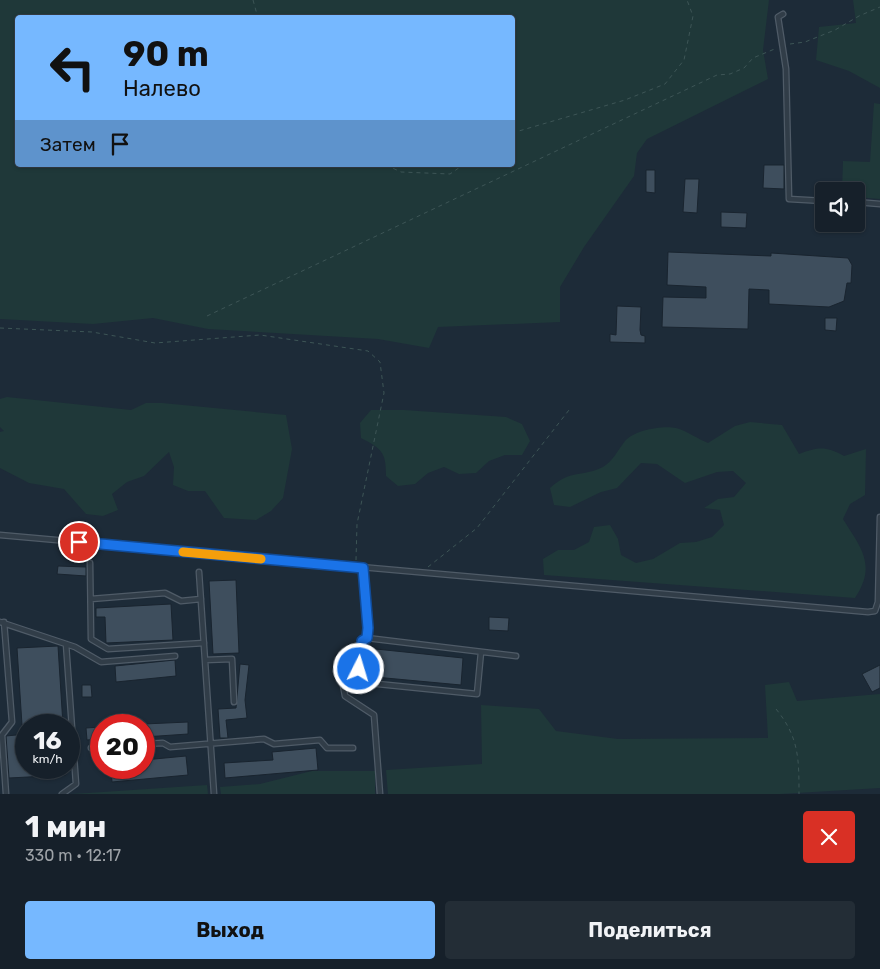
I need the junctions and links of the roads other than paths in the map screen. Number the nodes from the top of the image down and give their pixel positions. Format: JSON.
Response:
{"nodes":[{"id":1,"x":783,"y":14,"type":"dead end"},
{"id":2,"x":815,"y":200,"type":"edge"},
{"id":3,"x":865,"y":203,"type":"edge"},
{"id":4,"x":880,"y":204,"type":"edge"},
{"id":5,"x":880,"y":517,"type":"edge"},
{"id":6,"x":0,"y":536,"type":"edge"},
{"id":7,"x":90,"y":563,"type":"dead end"},
{"id":8,"x":363,"y":568,"type":"junction"},
{"id":9,"x":199,"y":572,"type":"dead end"},
{"id":10,"x":201,"y":598,"type":"junction"},
{"id":11,"x":91,"y":599,"type":"junction"},
{"id":12,"x":2,"y":622,"type":"edge"},
{"id":13,"x":367,"y":638,"type":"junction"},
{"id":14,"x":204,"y":643,"type":"junction"},
{"id":15,"x":66,"y":644,"type":"junction"},
{"id":16,"x":481,"y":652,"type":"junction"},
{"id":17,"x":175,"y":656,"type":"dead end"},
{"id":18,"x":516,"y":656,"type":"dead end"},
{"id":19,"x":205,"y":660,"type":"junction"},
{"id":20,"x":341,"y":674,"type":"dead end"},
{"id":21,"x":234,"y":702,"type":"dead end"},
{"id":22,"x":155,"y":743,"type":"edge"},
{"id":23,"x":210,"y":744,"type":"junction"},
{"id":24,"x":353,"y":748,"type":"dead end"},
{"id":25,"x":6,"y":794,"type":"edge"},
{"id":26,"x":62,"y":794,"type":"edge"},
{"id":27,"x":214,"y":794,"type":"edge"},
{"id":28,"x":380,"y":794,"type":"edge"}],
"edges":[{"from":1,"to":2,"type":"lane"},
{"from":3,"to":4,"type":"lane"},
{"from":5,"to":8,"type":"lane"},
{"from":6,"to":8,"type":"lane"},
{"from":7,"to":11,"type":"lane"},
{"from":8,"to":13,"type":"lane"},
{"from":9,"to":10,"type":"lane"},
{"from":10,"to":11,"type":"lane"},
{"from":10,"to":14,"type":"lane"},
{"from":11,"to":14,"type":"lane"},
{"from":12,"to":15,"type":"lane"},
{"from":12,"to":25,"type":"lane"},
{"from":13,"to":16,"type":"lane"},
{"from":13,"to":16,"type":"lane"},
{"from":14,"to":19,"type":"lane"},
{"from":15,"to":17,"type":"lane"},
{"from":15,"to":26,"type":"lane"},
{"from":16,"to":18,"type":"lane"},
{"from":19,"to":21,"type":"lane"},
{"from":19,"to":23,"type":"lane"},
{"from":20,"to":28,"type":"lane"},
{"from":22,"to":23,"type":"lane"},
{"from":23,"to":24,"type":"lane"},
{"from":23,"to":27,"type":"lane"}]}
